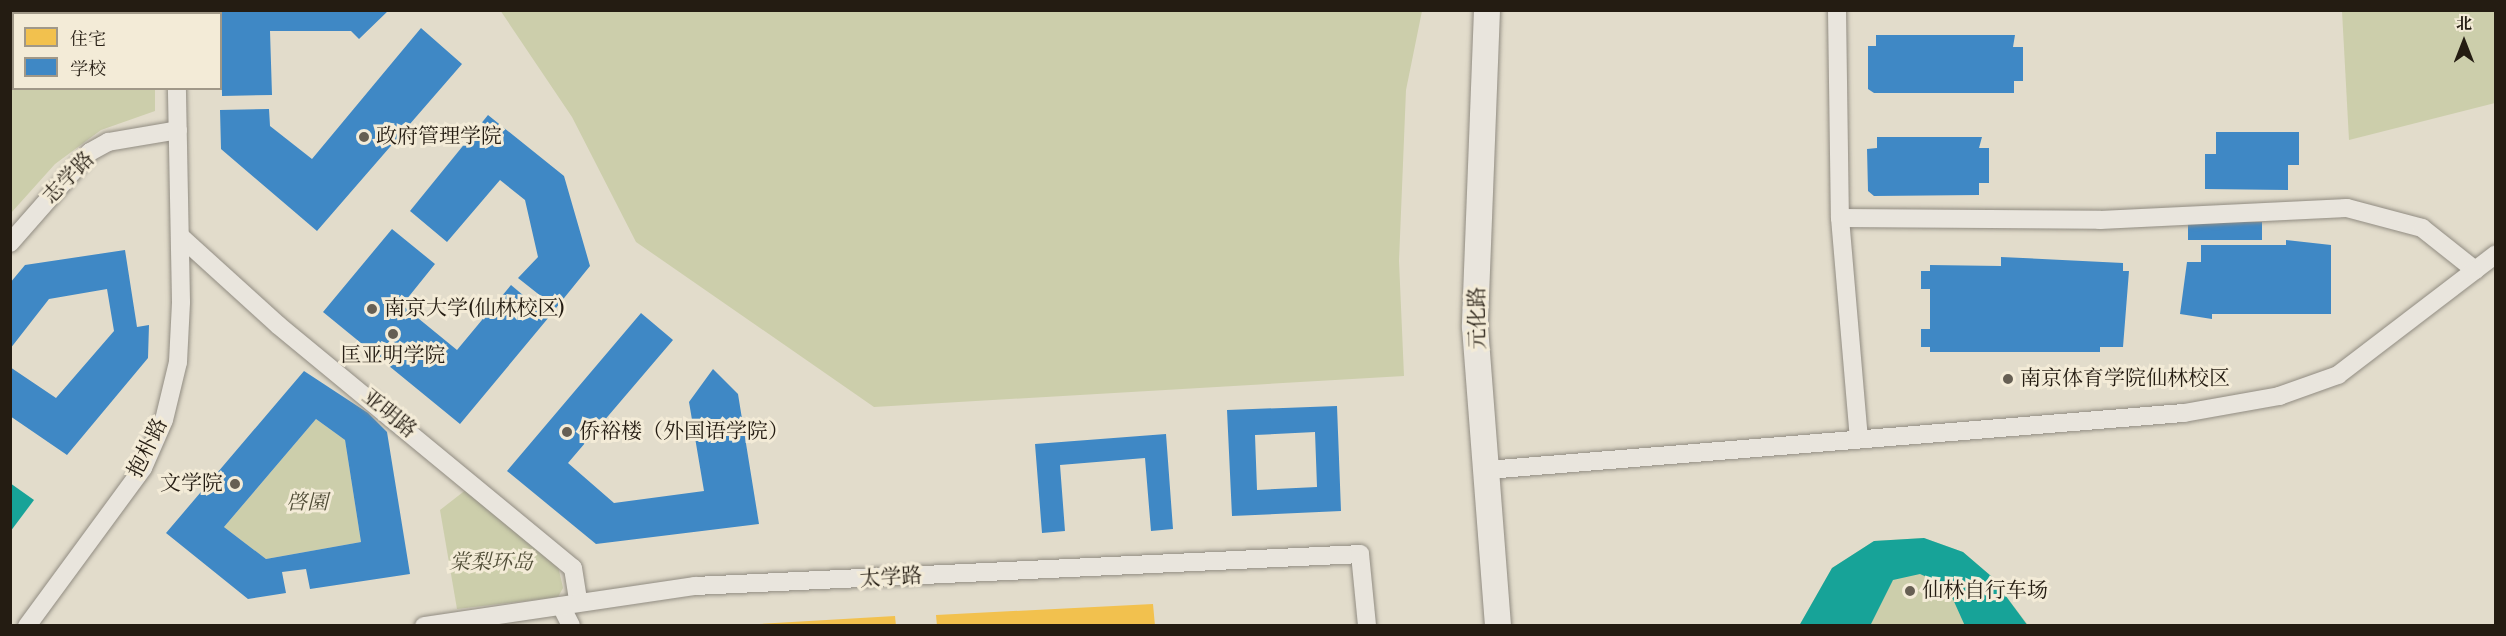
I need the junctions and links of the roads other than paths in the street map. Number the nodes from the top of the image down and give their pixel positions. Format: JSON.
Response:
{"nodes":[{"id":1,"x":1487,"y":10,"type":"edge"},
{"id":2,"x":1837,"y":10,"type":"edge"},
{"id":3,"x":177,"y":90,"type":"edge"},
{"id":4,"x":178,"y":130,"type":"junction"},
{"id":5,"x":1840,"y":218,"type":"junction"},
{"id":6,"x":181,"y":237,"type":"junction"},
{"id":7,"x":10,"y":243,"type":"edge"},
{"id":8,"x":2496,"y":254,"type":"edge"},
{"id":9,"x":2475,"y":270,"type":"junction"},
{"id":10,"x":1859,"y":438,"type":"junction"},
{"id":11,"x":1486,"y":470,"type":"junction"},
{"id":12,"x":570,"y":604,"type":"junction"},
{"id":13,"x":27,"y":626,"type":"edge"},
{"id":14,"x":424,"y":626,"type":"edge"},
{"id":15,"x":571,"y":626,"type":"edge"},
{"id":16,"x":1367,"y":626,"type":"edge"},
{"id":17,"x":1498,"y":626,"type":"edge"}],
"edges":[{"from":1,"to":11,"type":"street","name":"元化路"},
{"from":2,"to":5,"type":"street"},
{"from":3,"to":4,"type":"street","name":"抱朴路"},
{"from":4,"to":6,"type":"street","name":"抱朴路"},
{"from":4,"to":7,"type":"street","name":"志学路"},
{"from":5,"to":9,"type":"street"},
{"from":5,"to":10,"type":"street"},
{"from":6,"to":12,"type":"street","name":"亚明路"},
{"from":6,"to":13,"type":"street","name":"抱朴路"},
{"from":8,"to":9,"type":"street"},
{"from":9,"to":10,"type":"street"},
{"from":10,"to":11,"type":"street"},
{"from":11,"to":17,"type":"street","name":"元化路"},
{"from":12,"to":14,"type":"street","name":"太学路"},
{"from":12,"to":15,"type":"street","name":"亚明路"},
{"from":12,"to":16,"type":"street","name":"太学路"}]}
